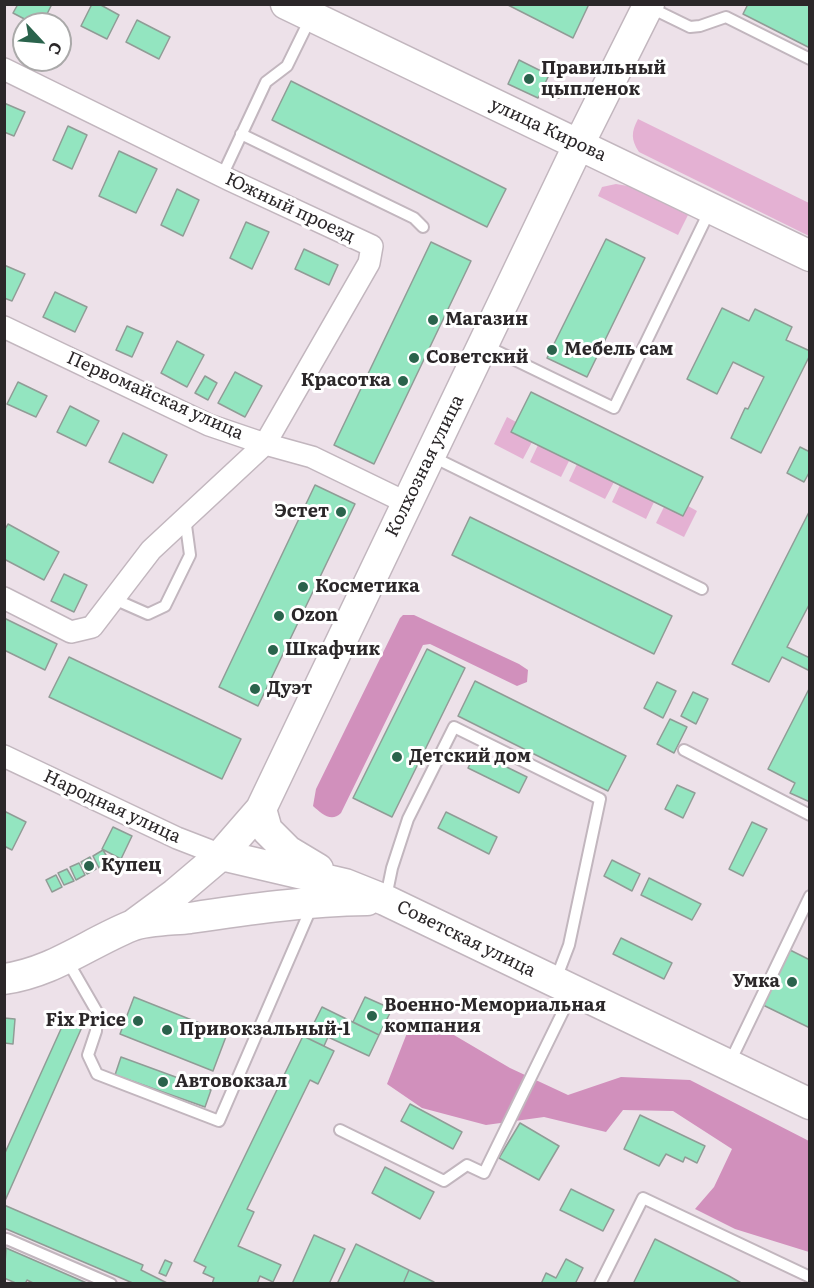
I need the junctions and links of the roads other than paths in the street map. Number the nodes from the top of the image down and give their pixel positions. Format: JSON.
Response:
{"nodes":[{"id":1,"x":648,"y":5,"type":"edge"},
{"id":2,"x":299,"y":11,"type":"edge"},
{"id":3,"x":810,"y":59,"type":"edge"},
{"id":4,"x":4,"y":69,"type":"edge"},
{"id":5,"x":242,"y":134,"type":"junction"},
{"id":6,"x":579,"y":144,"type":"junction"},
{"id":7,"x":222,"y":176,"type":"junction"},
{"id":8,"x":711,"y":208,"type":"junction"},
{"id":9,"x":423,"y":227,"type":"dead end"},
{"id":10,"x":810,"y":256,"type":"edge"},
{"id":11,"x":4,"y":327,"type":"edge"},
{"id":12,"x":483,"y":345,"type":"junction"},
{"id":13,"x":264,"y":444,"type":"junction"},
{"id":14,"x":430,"y":456,"type":"junction"},
{"id":15,"x":407,"y":503,"type":"junction"},
{"id":16,"x":185,"y":519,"type":"junction"},
{"id":17,"x":702,"y":589,"type":"dead end"},
{"id":18,"x":4,"y":598,"type":"edge"},
{"id":19,"x":114,"y":599,"type":"junction"},
{"id":20,"x":684,"y":750,"type":"dead end"},
{"id":21,"x":8,"y":758,"type":"edge"},
{"id":22,"x":261,"y":809,"type":"junction"},
{"id":23,"x":810,"y":815,"type":"edge"},
{"id":24,"x":221,"y":855,"type":"junction"},
{"id":25,"x":345,"y":884,"type":"junction"},
{"id":26,"x":810,"y":896,"type":"edge"},
{"id":27,"x":386,"y":900,"type":"junction"},
{"id":28,"x":314,"y":903,"type":"junction"},
{"id":29,"x":806,"y":907,"type":"edge"},
{"id":30,"x":133,"y":926,"type":"junction"},
{"id":31,"x":67,"y":960,"type":"junction"},
{"id":32,"x":4,"y":979,"type":"edge"},
{"id":33,"x":564,"y":986,"type":"junction"},
{"id":34,"x":728,"y":1065,"type":"junction"},
{"id":35,"x":810,"y":1104,"type":"edge"},
{"id":36,"x":340,"y":1130,"type":"dead end"},
{"id":37,"x":4,"y":1240,"type":"edge"},
{"id":38,"x":810,"y":1277,"type":"edge"},
{"id":39,"x":111,"y":1284,"type":"edge"},
{"id":40,"x":600,"y":1284,"type":"edge"}],
"edges":[{"from":1,"to":3,"type":"lane"},
{"from":1,"to":6,"type":"street","name":"Колхозная улица"},
{"from":2,"to":5,"type":"lane"},
{"from":2,"to":6,"type":"street","name":"улица Кирова"},
{"from":4,"to":7,"type":"street","name":"Южный проезд"},
{"from":5,"to":7,"type":"lane"},
{"from":5,"to":9,"type":"lane"},
{"from":6,"to":8,"type":"street","name":"улица Кирова"},
{"from":6,"to":12,"type":"street","name":"Колхозная улица"},
{"from":7,"to":13,"type":"street","name":"Южный проезд"},
{"from":8,"to":10,"type":"street","name":"улица Кирова"},
{"from":8,"to":12,"type":"lane"},
{"from":11,"to":13,"type":"street","name":"Первомайская улица"},
{"from":12,"to":14,"type":"street","name":"Колхозная улица"},
{"from":13,"to":15,"type":"street","name":"Первомайская улица"},
{"from":13,"to":16,"type":"street"},
{"from":14,"to":15,"type":"street","name":"Колхозная улица"},
{"from":14,"to":17,"type":"lane"},
{"from":15,"to":22,"type":"street","name":"Колхозная улица"},
{"from":16,"to":19,"type":"street"},
{"from":16,"to":19,"type":"lane"},
{"from":18,"to":19,"type":"street"},
{"from":20,"to":23,"type":"lane"},
{"from":21,"to":24,"type":"street","name":"Народная улица"},
{"from":22,"to":24,"type":"street","name":"Колхозная улица"},
{"from":22,"to":25,"type":"street"},
{"from":24,"to":25,"type":"street"},
{"from":24,"to":30,"type":"street","name":"Колхозная улица"},
{"from":25,"to":27,"type":"street"},
{"from":26,"to":29,"type":"lane"},
{"from":27,"to":28,"type":"street","name":"Советская улица"},
{"from":27,"to":33,"type":"street","name":"Советская улица"},
{"from":27,"to":33,"type":"lane"},
{"from":28,"to":30,"type":"street","name":"Советская улица"},
{"from":28,"to":31,"type":"lane"},
{"from":29,"to":34,"type":"lane"},
{"from":30,"to":31,"type":"street","name":"Советская улица"},
{"from":31,"to":32,"type":"street","name":"Советская улица"},
{"from":33,"to":34,"type":"street","name":"Советская улица"},
{"from":33,"to":36,"type":"lane"},
{"from":34,"to":35,"type":"street","name":"Советская улица"},
{"from":37,"to":39,"type":"lane"},
{"from":38,"to":40,"type":"lane"}]}
